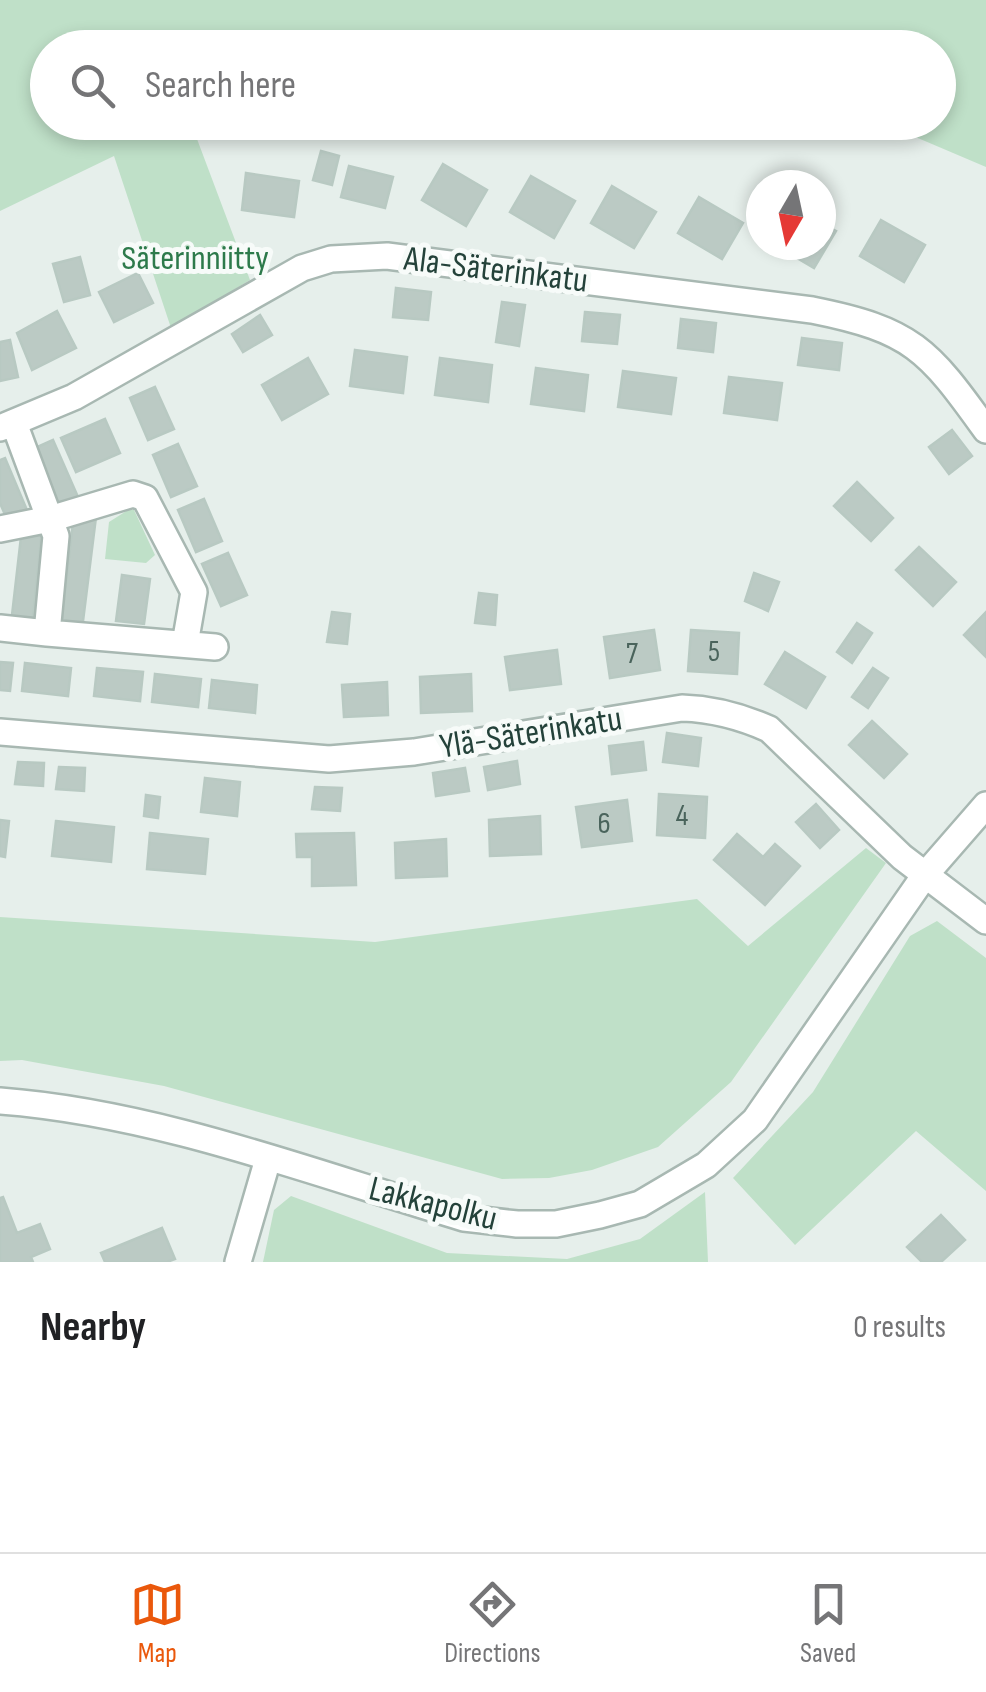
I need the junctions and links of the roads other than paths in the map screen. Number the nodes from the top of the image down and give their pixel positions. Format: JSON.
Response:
{"nodes":[{"id":1,"x":7,"y":426,"type":"edge"},
{"id":2,"x":986,"y":430,"type":"edge"},
{"id":3,"x":50,"y":519,"type":"junction"},
{"id":4,"x":0,"y":529,"type":"edge"},
{"id":5,"x":0,"y":628,"type":"edge"},
{"id":6,"x":48,"y":633,"type":"junction"},
{"id":7,"x":185,"y":644,"type":"junction"},
{"id":8,"x":215,"y":647,"type":"dead end"},
{"id":9,"x":0,"y":732,"type":"edge"},
{"id":10,"x":986,"y":805,"type":"edge"},
{"id":11,"x":924,"y":874,"type":"junction"},
{"id":12,"x":986,"y":921,"type":"edge"},
{"id":13,"x":0,"y":1101,"type":"edge"},
{"id":14,"x":268,"y":1159,"type":"junction"},
{"id":15,"x":238,"y":1262,"type":"edge"}],
"edges":[{"from":1,"to":2,"type":"street","name":"Ala-Säterinkatu"},
{"from":1,"to":3,"type":"street"},
{"from":3,"to":4,"type":"street"},
{"from":3,"to":6,"type":"street"},
{"from":3,"to":7,"type":"street"},
{"from":5,"to":6,"type":"street"},
{"from":6,"to":7,"type":"street"},
{"from":7,"to":8,"type":"street"},
{"from":9,"to":11,"type":"street","name":"Ylä-Säterinkatu"},
{"from":10,"to":11,"type":"street","name":"Lakkapolku"},
{"from":11,"to":12,"type":"street","name":"Ylä-Säterinkatu"},
{"from":11,"to":14,"type":"street","name":"Lakkapolku"},
{"from":13,"to":14,"type":"street","name":"Lakkapolku"},
{"from":14,"to":15,"type":"street"}]}
